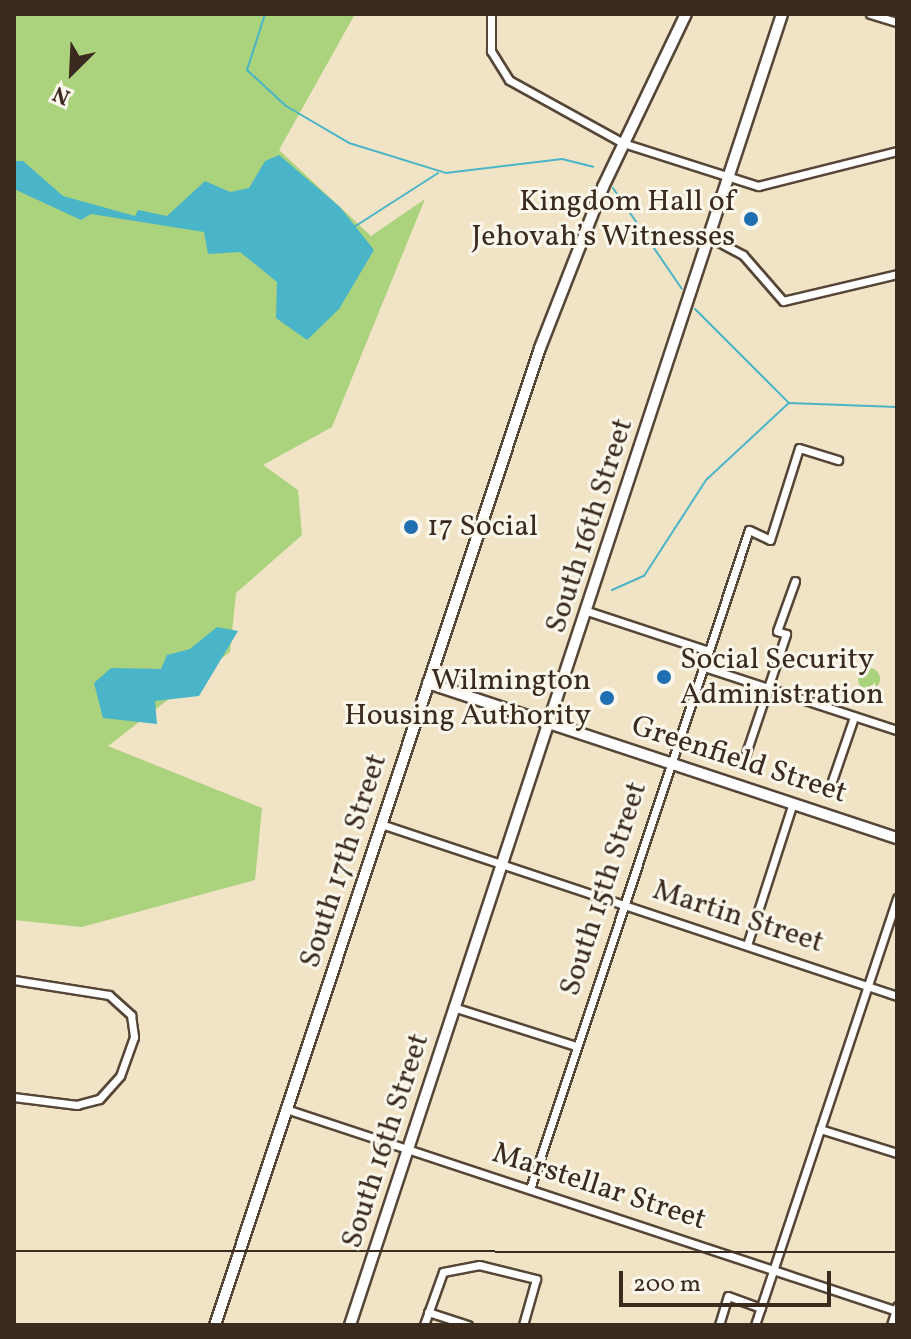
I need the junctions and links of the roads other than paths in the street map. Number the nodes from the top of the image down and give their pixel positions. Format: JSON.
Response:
{"nodes":[{"id":1,"x":491,"y":14,"type":"edge"},
{"id":2,"x":686,"y":14,"type":"edge"},
{"id":3,"x":782,"y":14,"type":"edge"},
{"id":4,"x":870,"y":14,"type":"edge"},
{"id":5,"x":897,"y":22,"type":"edge"},
{"id":6,"x":623,"y":143,"type":"junction"},
{"id":7,"x":897,"y":151,"type":"edge"},
{"id":8,"x":731,"y":177,"type":"junction"},
{"id":9,"x":711,"y":238,"type":"junction"},
{"id":10,"x":897,"y":274,"type":"edge"},
{"id":11,"x":838,"y":460,"type":"dead end"},
{"id":12,"x":795,"y":581,"type":"dead end"},
{"id":13,"x":587,"y":611,"type":"junction"},
{"id":14,"x":709,"y":651,"type":"junction"},
{"id":15,"x":704,"y":667,"type":"junction"},
{"id":16,"x":428,"y":683,"type":"junction"},
{"id":17,"x":767,"y":688,"type":"junction"},
{"id":18,"x":854,"y":717,"type":"junction"},
{"id":19,"x":550,"y":722,"type":"junction"},
{"id":20,"x":897,"y":730,"type":"edge"},
{"id":21,"x":744,"y":759,"type":"dead end"},
{"id":22,"x":670,"y":763,"type":"junction"},
{"id":23,"x":832,"y":781,"type":"dead end"},
{"id":24,"x":793,"y":803,"type":"junction"},
{"id":25,"x":381,"y":824,"type":"junction"},
{"id":26,"x":897,"y":838,"type":"edge"},
{"id":27,"x":503,"y":866,"type":"junction"},
{"id":28,"x":897,"y":898,"type":"edge"},
{"id":29,"x":625,"y":905,"type":"junction"},
{"id":30,"x":747,"y":945,"type":"junction"},
{"id":31,"x":14,"y":980,"type":"edge"},
{"id":32,"x":867,"y":986,"type":"junction"},
{"id":33,"x":897,"y":996,"type":"edge"},
{"id":34,"x":456,"y":1008,"type":"junction"},
{"id":35,"x":576,"y":1046,"type":"junction"},
{"id":36,"x":14,"y":1097,"type":"edge"},
{"id":37,"x":286,"y":1109,"type":"junction"},
{"id":38,"x":820,"y":1129,"type":"junction"},
{"id":39,"x":409,"y":1149,"type":"junction"},
{"id":40,"x":897,"y":1153,"type":"edge"},
{"id":41,"x":530,"y":1189,"type":"junction"},
{"id":42,"x":773,"y":1270,"type":"junction"},
{"id":43,"x":761,"y":1308,"type":"junction"},
{"id":44,"x":896,"y":1309,"type":"edge"},
{"id":45,"x":428,"y":1312,"type":"junction"},
{"id":46,"x":215,"y":1325,"type":"edge"},
{"id":47,"x":350,"y":1325,"type":"edge"},
{"id":48,"x":424,"y":1325,"type":"edge"},
{"id":49,"x":468,"y":1325,"type":"edge"},
{"id":50,"x":523,"y":1325,"type":"edge"},
{"id":51,"x":719,"y":1325,"type":"edge"},
{"id":52,"x":755,"y":1325,"type":"edge"},
{"id":53,"x":891,"y":1325,"type":"edge"}],
"edges":[{"from":1,"to":6,"type":"street"},
{"from":2,"to":6,"type":"main road","name":"South 17th Street"},
{"from":3,"to":8,"type":"main road","name":"South 16th Street"},
{"from":4,"to":5,"type":"street"},
{"from":6,"to":8,"type":"street"},
{"from":6,"to":16,"type":"main road","name":"South 17th Street"},
{"from":7,"to":8,"type":"street"},
{"from":8,"to":9,"type":"main road","name":"South 16th Street"},
{"from":9,"to":10,"type":"street"},
{"from":9,"to":13,"type":"main road","name":"South 16th Street"},
{"from":11,"to":14,"type":"street","name":"South 15th Street"},
{"from":12,"to":17,"type":"street"},
{"from":13,"to":14,"type":"street"},
{"from":13,"to":19,"type":"main road","name":"South 16th Street"},
{"from":14,"to":15,"type":"street","name":"South 15th Street"},
{"from":15,"to":17,"type":"street"},
{"from":15,"to":22,"type":"street","name":"South 15th Street"},
{"from":16,"to":19,"type":"main road","name":"Greenfield Street"},
{"from":16,"to":25,"type":"main road","name":"South 17th Street"},
{"from":17,"to":18,"type":"street"},
{"from":17,"to":21,"type":"street"},
{"from":18,"to":20,"type":"street"},
{"from":18,"to":23,"type":"street"},
{"from":19,"to":22,"type":"main road","name":"Greenfield Street"},
{"from":19,"to":27,"type":"main road","name":"South 16th Street"},
{"from":22,"to":24,"type":"main road","name":"Greenfield Street"},
{"from":22,"to":29,"type":"street","name":"South 15th Street"},
{"from":24,"to":26,"type":"main road","name":"Greenfield Street"},
{"from":24,"to":30,"type":"street"},
{"from":25,"to":27,"type":"street","name":"Martin Street"},
{"from":25,"to":37,"type":"main road","name":"South 17th Street"},
{"from":27,"to":29,"type":"street","name":"Martin Street"},
{"from":27,"to":34,"type":"main road","name":"South 16th Street"},
{"from":28,"to":32,"type":"street"},
{"from":29,"to":30,"type":"street","name":"Martin Street"},
{"from":29,"to":35,"type":"street","name":"South 15th Street"},
{"from":30,"to":32,"type":"street","name":"Martin Street"},
{"from":31,"to":36,"type":"street"},
{"from":32,"to":33,"type":"street","name":"Martin Street"},
{"from":32,"to":38,"type":"street"},
{"from":34,"to":35,"type":"street"},
{"from":34,"to":39,"type":"main road","name":"South 16th Street"},
{"from":35,"to":41,"type":"street","name":"South 15th Street"},
{"from":37,"to":39,"type":"street","name":"Marstellar Street"},
{"from":37,"to":46,"type":"main road","name":"South 17th Street"},
{"from":38,"to":40,"type":"street"},
{"from":38,"to":42,"type":"street"},
{"from":39,"to":41,"type":"street","name":"Marstellar Street"},
{"from":39,"to":47,"type":"main road","name":"South 16th Street"},
{"from":41,"to":42,"type":"street","name":"Marstellar Street"},
{"from":42,"to":43,"type":"street"},
{"from":42,"to":44,"type":"street","name":"Marstellar Street"},
{"from":43,"to":51,"type":"street"},
{"from":43,"to":52,"type":"street"},
{"from":44,"to":53,"type":"street"},
{"from":45,"to":48,"type":"street"},
{"from":45,"to":49,"type":"street"},
{"from":45,"to":50,"type":"street"}]}
